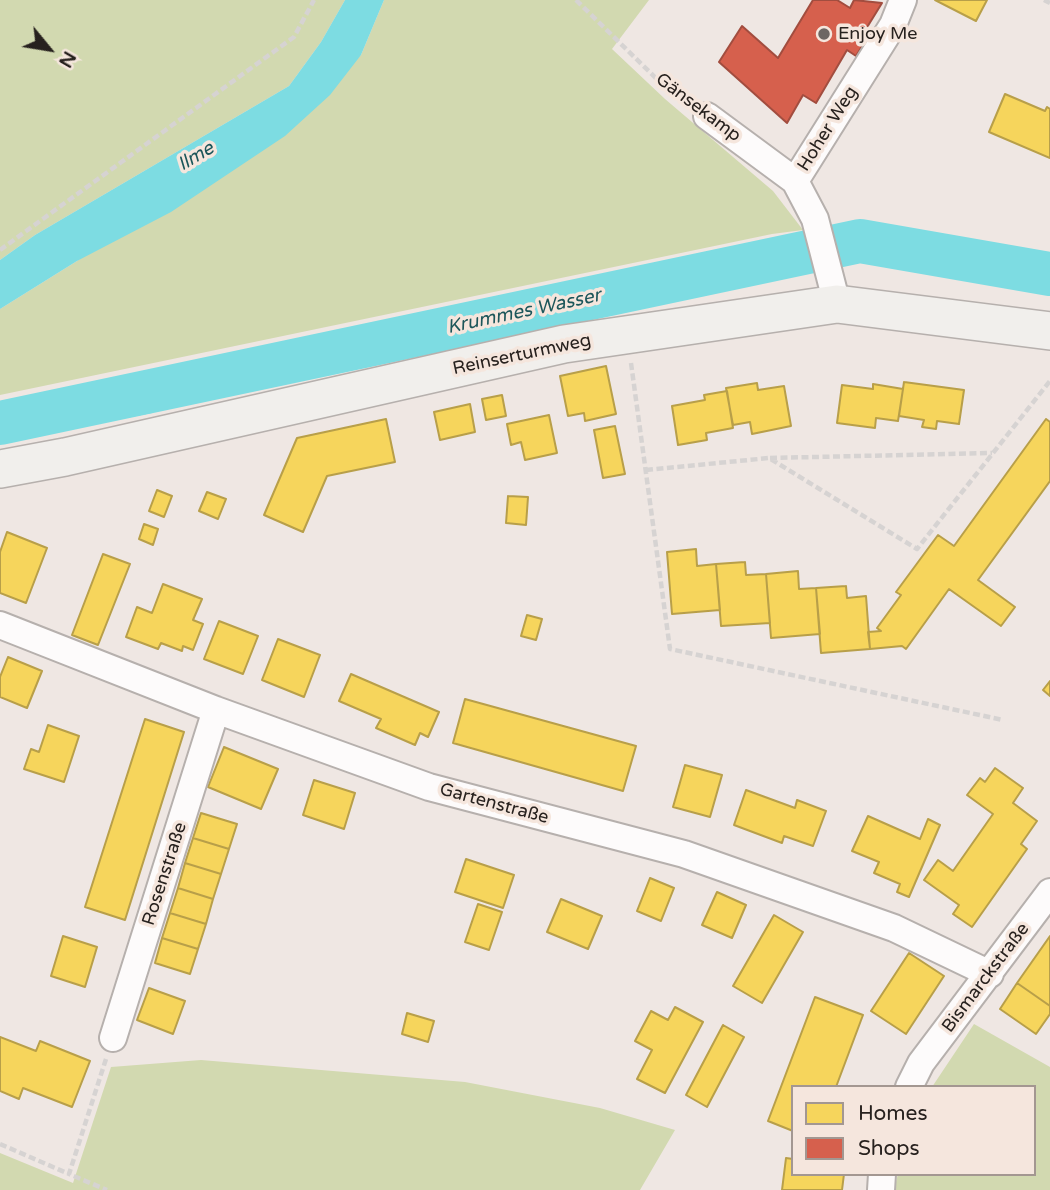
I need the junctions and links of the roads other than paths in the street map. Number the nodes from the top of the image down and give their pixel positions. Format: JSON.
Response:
{"nodes":[{"id":1,"x":903,"y":0,"type":"edge"},
{"id":2,"x":707,"y":116,"type":"road end"},
{"id":3,"x":795,"y":180,"type":"junction"},
{"id":4,"x":833,"y":288,"type":"junction"},
{"id":5,"x":1050,"y":331,"type":"edge"},
{"id":6,"x":0,"y":469,"type":"edge"},
{"id":7,"x":0,"y":625,"type":"edge"},
{"id":8,"x":216,"y":710,"type":"junction"},
{"id":9,"x":1050,"y":892,"type":"edge"},
{"id":10,"x":990,"y":974,"type":"junction"},
{"id":11,"x":113,"y":1038,"type":"road end"},
{"id":12,"x":910,"y":1085,"type":"edge"}],
"edges":[{"from":1,"to":3,"type":"street","name":"Hoher Weg"},
{"from":2,"to":3,"type":"street","name":"Gänsekamp"},
{"from":3,"to":4,"type":"street","name":"Hoher Weg"},
{"from":4,"to":5,"type":"main road","name":"Reinserturmweg"},
{"from":4,"to":6,"type":"main road","name":"Reinserturmweg"},
{"from":7,"to":8,"type":"street","name":"Gartenstraße"},
{"from":8,"to":10,"type":"street","name":"Gartenstraße"},
{"from":8,"to":11,"type":"street","name":"Rosenstraße"},
{"from":9,"to":10,"type":"street","name":"Bismarckstraße"},
{"from":10,"to":12,"type":"street","name":"Bismarckstraße"}]}
